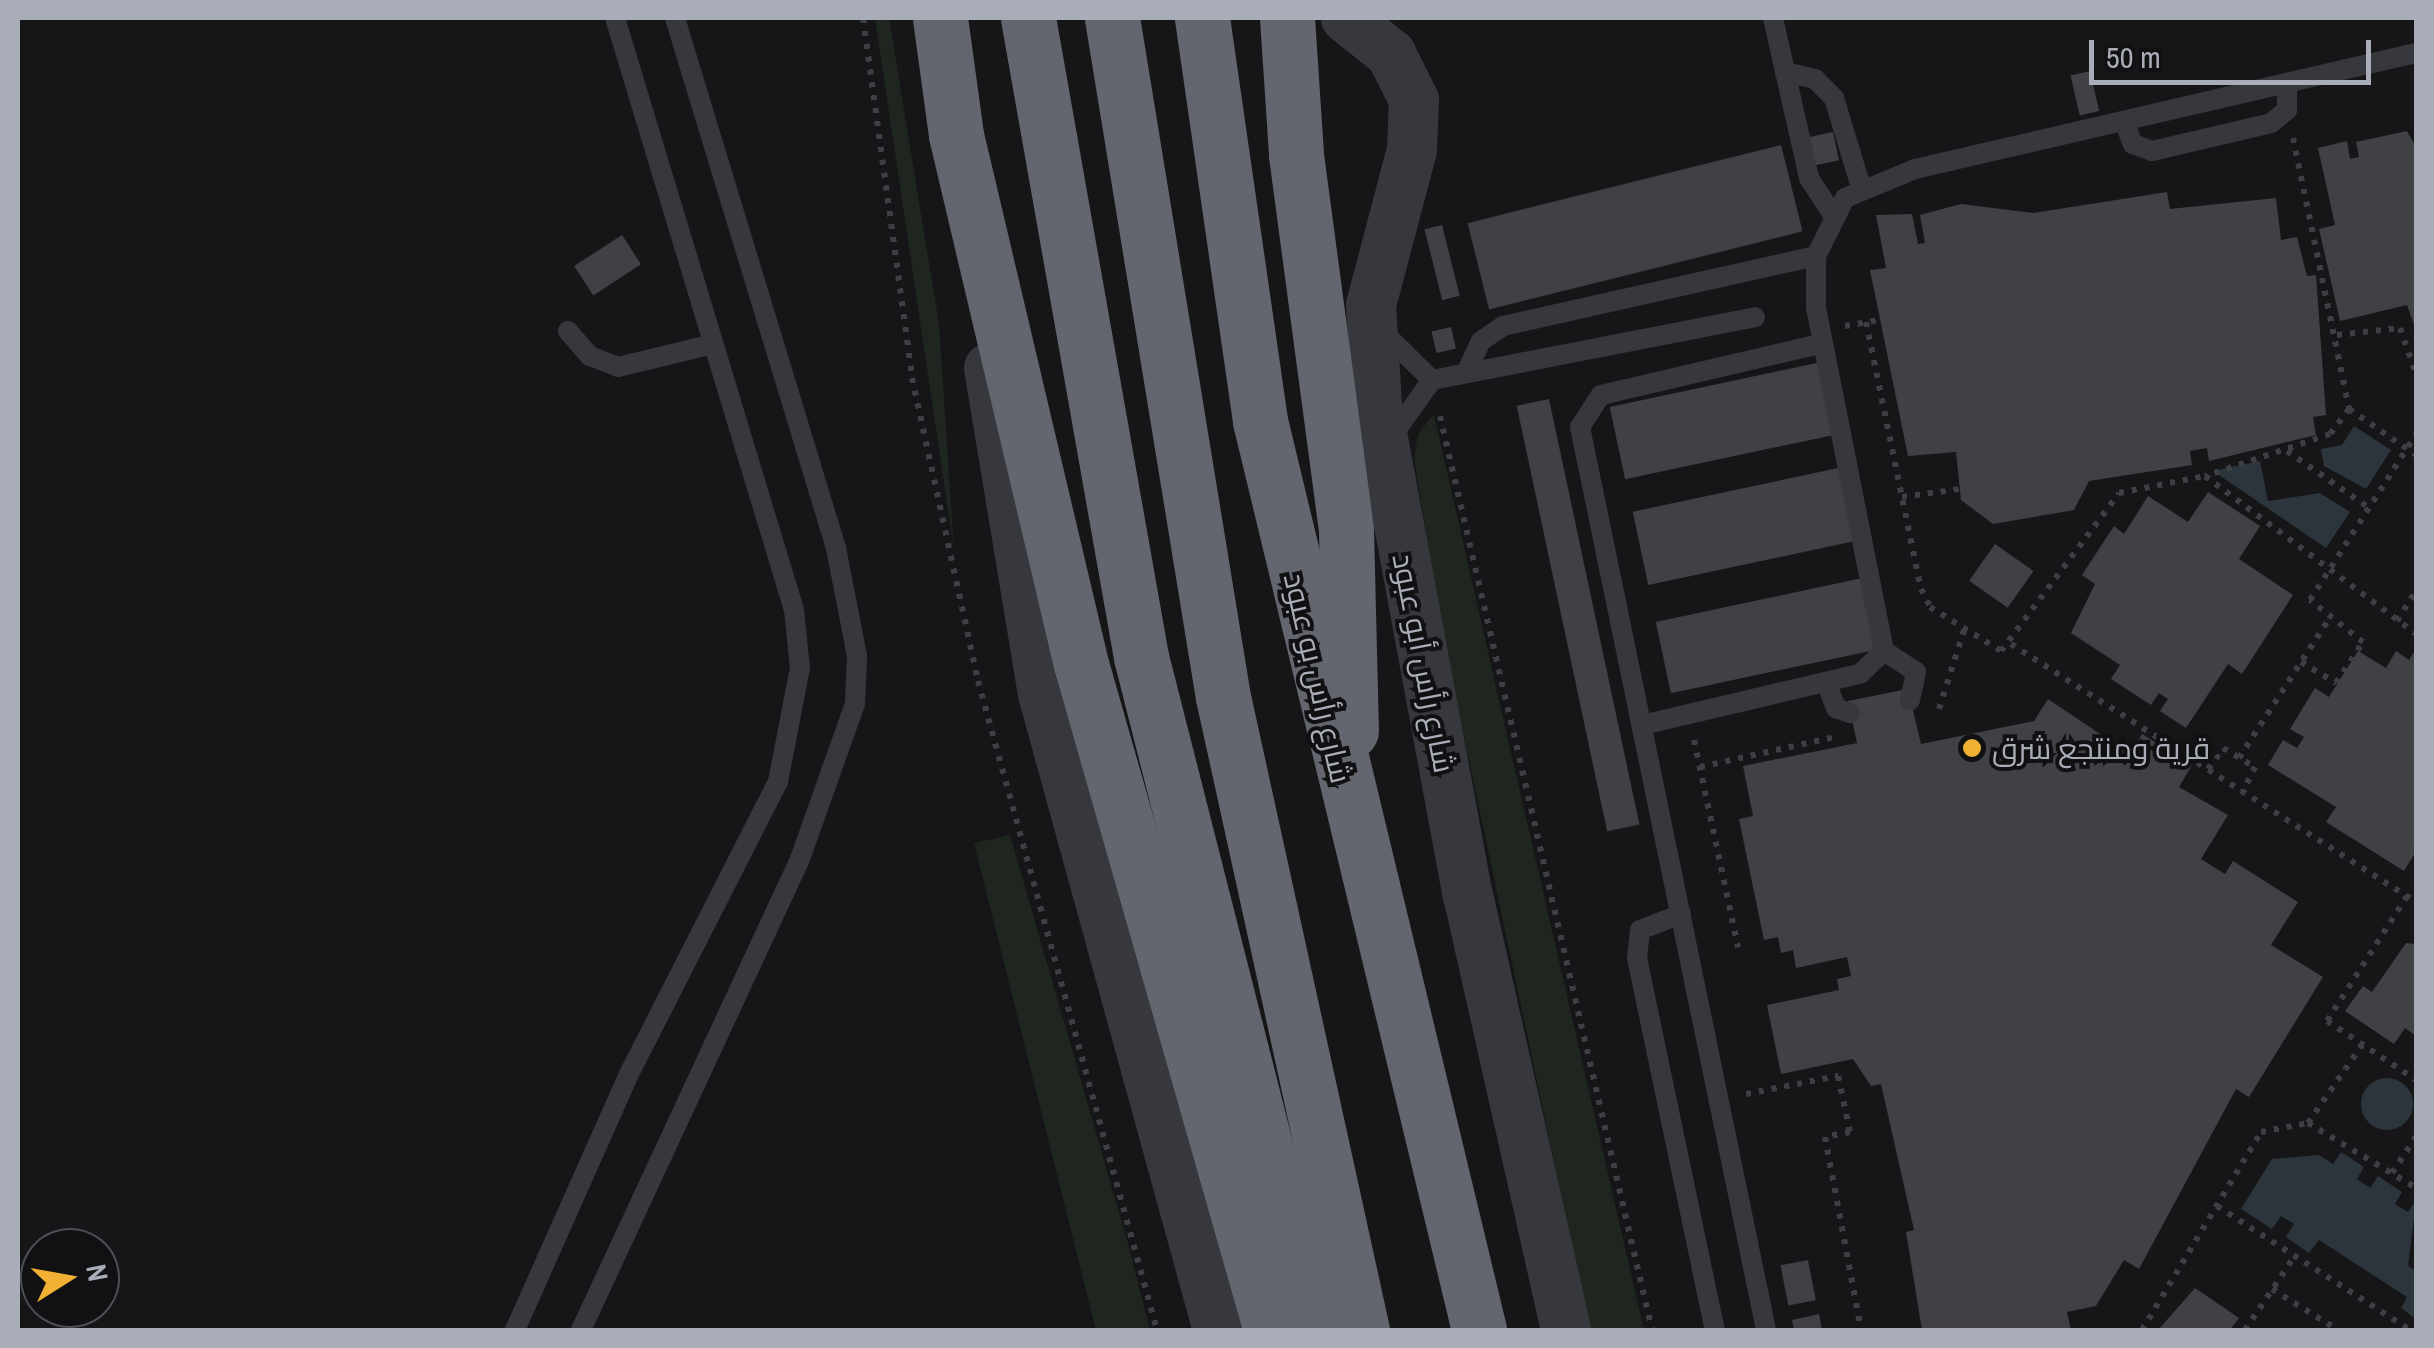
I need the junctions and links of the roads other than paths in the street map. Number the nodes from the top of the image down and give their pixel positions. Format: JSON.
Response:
{"nodes":[{"id":1,"x":615,"y":18,"type":"edge"},
{"id":2,"x":675,"y":18,"type":"edge"},
{"id":3,"x":940,"y":18,"type":"edge"},
{"id":4,"x":1028,"y":18,"type":"edge"},
{"id":5,"x":1112,"y":18,"type":"edge"},
{"id":6,"x":1202,"y":18,"type":"edge"},
{"id":7,"x":1288,"y":18,"type":"edge"},
{"id":8,"x":1346,"y":18,"type":"edge"},
{"id":9,"x":1773,"y":18,"type":"edge"},
{"id":10,"x":2416,"y":53,"type":"edge"},
{"id":11,"x":1785,"y":72,"type":"junction"},
{"id":12,"x":2287,"y":83,"type":"junction"},
{"id":13,"x":2124,"y":120,"type":"junction"},
{"id":14,"x":956,"y":136,"type":"junction"},
{"id":15,"x":1861,"y":187,"type":"junction"},
{"id":16,"x":1833,"y":216,"type":"junction"},
{"id":17,"x":1816,"y":256,"type":"junction"},
{"id":18,"x":1371,"y":305,"type":"junction"},
{"id":19,"x":1754,"y":316,"type":"dead end"},
{"id":20,"x":568,"y":332,"type":"dead end"},
{"id":21,"x":712,"y":344,"type":"junction"},
{"id":22,"x":1821,"y":344,"type":"junction"},
{"id":23,"x":1466,"y":373,"type":"junction"},
{"id":24,"x":1432,"y":380,"type":"junction"},
{"id":25,"x":1385,"y":454,"type":"junction"},
{"id":26,"x":1884,"y":651,"type":"junction"},
{"id":27,"x":1826,"y":682,"type":"junction"},
{"id":28,"x":1910,"y":700,"type":"dead end"},
{"id":29,"x":1852,"y":723,"type":"road end"},
{"id":30,"x":1642,"y":725,"type":"junction"},
{"id":31,"x":1346,"y":798,"type":"junction"},
{"id":32,"x":1681,"y":914,"type":"junction"},
{"id":33,"x":515,"y":1330,"type":"edge"},
{"id":34,"x":581,"y":1330,"type":"edge"},
{"id":35,"x":1218,"y":1330,"type":"edge"},
{"id":36,"x":1271,"y":1330,"type":"edge"},
{"id":37,"x":1312,"y":1330,"type":"edge"},
{"id":38,"x":1362,"y":1330,"type":"edge"},
{"id":39,"x":1479,"y":1330,"type":"edge"},
{"id":40,"x":1566,"y":1330,"type":"edge"},
{"id":41,"x":1714,"y":1330,"type":"edge"},
{"id":42,"x":1766,"y":1330,"type":"edge"}],
"edges":[{"from":1,"to":21,"type":"lane"},
{"from":2,"to":34,"type":"lane"},
{"from":3,"to":14,"type":"highway"},
{"from":4,"to":37,"type":"highway"},
{"from":5,"to":38,"type":"highway"},
{"from":6,"to":31,"type":"highway","name":"شارع رأس بو عبود"},
{"from":7,"to":31,"type":"highway"},
{"from":8,"to":18,"type":"street","name":"شارع رأس أبو عبود"},
{"from":9,"to":11,"type":"lane"},
{"from":10,"to":12,"type":"lane"},
{"from":11,"to":15,"type":"lane"},
{"from":11,"to":16,"type":"lane"},
{"from":12,"to":13,"type":"lane"},
{"from":12,"to":13,"type":"lane"},
{"from":13,"to":15,"type":"lane"},
{"from":14,"to":35,"type":"street"},
{"from":14,"to":36,"type":"highway"},
{"from":15,"to":16,"type":"lane"},
{"from":16,"to":17,"type":"lane"},
{"from":17,"to":22,"type":"lane"},
{"from":17,"to":23,"type":"lane"},
{"from":18,"to":24,"type":"lane"},
{"from":18,"to":25,"type":"street","name":"شارع رأس أبو عبود"},
{"from":19,"to":23,"type":"lane"},
{"from":20,"to":21,"type":"lane"},
{"from":21,"to":33,"type":"lane"},
{"from":22,"to":26,"type":"lane"},
{"from":22,"to":30,"type":"lane"},
{"from":23,"to":24,"type":"lane"},
{"from":24,"to":25,"type":"lane"},
{"from":25,"to":40,"type":"street","name":"شارع رأس أبو عبود"},
{"from":26,"to":27,"type":"lane"},
{"from":26,"to":28,"type":"lane"},
{"from":27,"to":29,"type":"lane"},
{"from":27,"to":30,"type":"lane"},
{"from":30,"to":32,"type":"lane"},
{"from":31,"to":39,"type":"highway","name":"شارع رأس بو عبود"},
{"from":32,"to":41,"type":"lane"},
{"from":32,"to":42,"type":"lane"}]}
